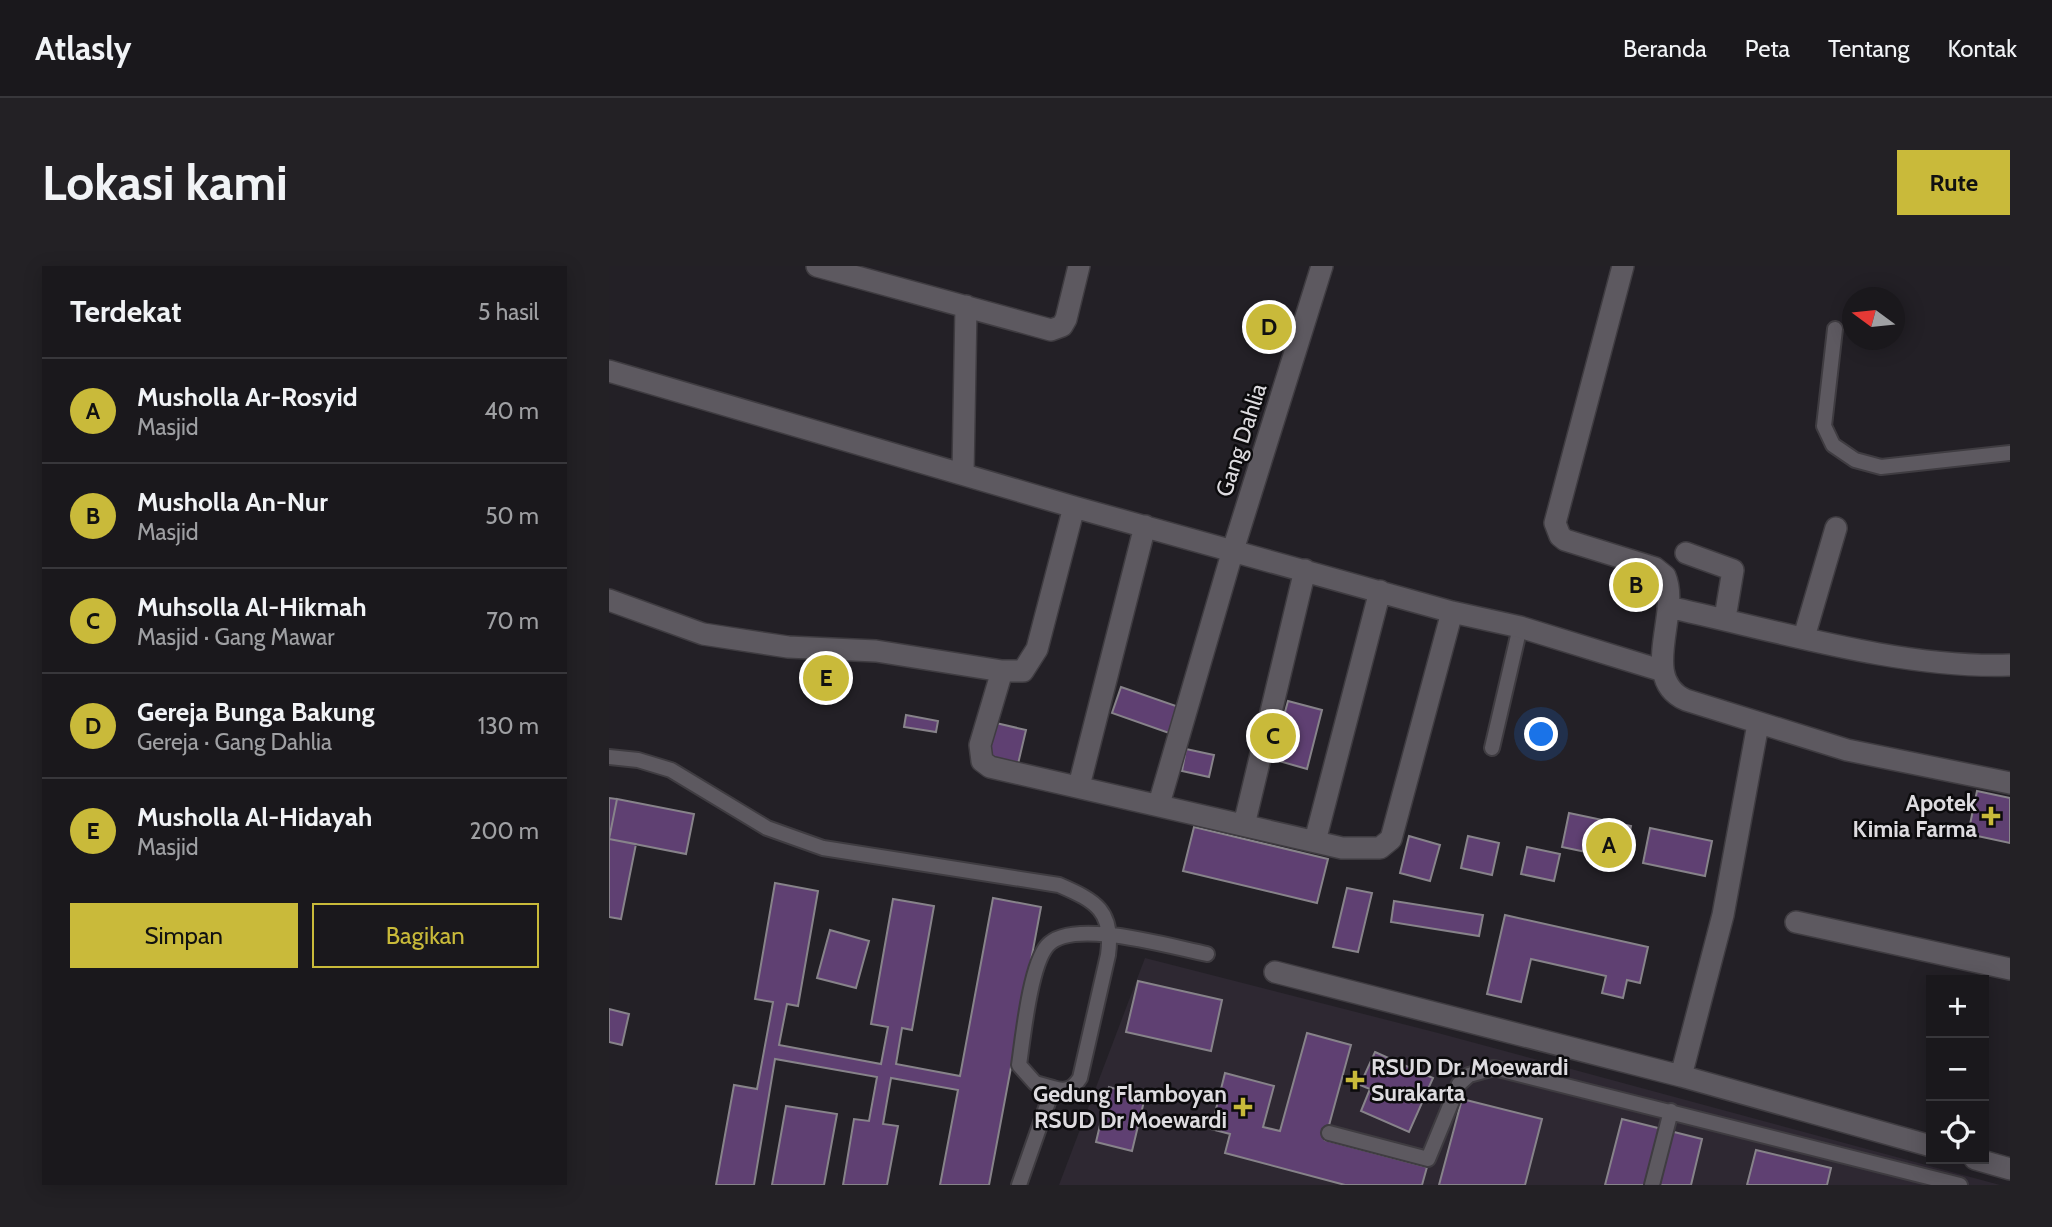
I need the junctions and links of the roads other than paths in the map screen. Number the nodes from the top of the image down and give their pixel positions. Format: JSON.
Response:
{"nodes":[{"id":1,"x":817,"y":266,"type":"edge"},
{"id":2,"x":1079,"y":266,"type":"edge"},
{"id":3,"x":1322,"y":266,"type":"edge"},
{"id":4,"x":1623,"y":266,"type":"edge"},
{"id":5,"x":861,"y":271,"type":"edge"},
{"id":6,"x":966,"y":306,"type":"junction"},
{"id":7,"x":1835,"y":329,"type":"dead end"},
{"id":8,"x":609,"y":371,"type":"edge"},
{"id":9,"x":2010,"y":453,"type":"edge"},
{"id":10,"x":963,"y":473,"type":"junction"},
{"id":11,"x":1074,"y":508,"type":"junction"},
{"id":12,"x":1145,"y":526,"type":"junction"},
{"id":13,"x":1836,"y":528,"type":"dead end"},
{"id":14,"x":1233,"y":550,"type":"junction"},
{"id":15,"x":1686,"y":553,"type":"dead end"},
{"id":16,"x":1305,"y":570,"type":"junction"},
{"id":17,"x":1380,"y":592,"type":"junction"},
{"id":18,"x":609,"y":600,"type":"edge"},
{"id":19,"x":1668,"y":607,"type":"junction"},
{"id":20,"x":1452,"y":612,"type":"junction"},
{"id":21,"x":1725,"y":618,"type":"junction"},
{"id":22,"x":1520,"y":627,"type":"junction"},
{"id":23,"x":1804,"y":637,"type":"junction"},
{"id":24,"x":2010,"y":665,"type":"edge"},
{"id":25,"x":1002,"y":671,"type":"junction"},
{"id":26,"x":1663,"y":671,"type":"junction"},
{"id":27,"x":1758,"y":724,"type":"junction"},
{"id":28,"x":1492,"y":748,"type":"dead end"},
{"id":29,"x":609,"y":757,"type":"edge"},
{"id":30,"x":2010,"y":783,"type":"edge"},
{"id":31,"x":1079,"y":786,"type":"junction"},
{"id":32,"x":1159,"y":804,"type":"junction"},
{"id":33,"x":1244,"y":825,"type":"junction"},
{"id":34,"x":1315,"y":841,"type":"junction"},
{"id":35,"x":1796,"y":922,"type":"dead end"},
{"id":36,"x":1110,"y":935,"type":"junction"},
{"id":37,"x":1207,"y":954,"type":"dead end"},
{"id":38,"x":2010,"y":969,"type":"edge"},
{"id":39,"x":1275,"y":972,"type":"dead end"},
{"id":40,"x":1681,"y":1076,"type":"junction"},
{"id":41,"x":1053,"y":1088,"type":"junction"},
{"id":42,"x":1671,"y":1111,"type":"junction"},
{"id":43,"x":1329,"y":1133,"type":"dead end"},
{"id":44,"x":1926,"y":1145,"type":"edge"},
{"id":45,"x":1989,"y":1163,"type":"edge"},
{"id":46,"x":2010,"y":1169,"type":"edge"},
{"id":47,"x":1020,"y":1185,"type":"edge"},
{"id":48,"x":1652,"y":1185,"type":"edge"},
{"id":49,"x":1960,"y":1185,"type":"edge"}],
"edges":[{"from":1,"to":5,"type":"street"},
{"from":2,"to":6,"type":"street"},
{"from":3,"to":14,"type":"street","name":"Gang Dahlia"},
{"from":4,"to":19,"type":"street"},
{"from":5,"to":6,"type":"street"},
{"from":6,"to":10,"type":"street"},
{"from":7,"to":9,"type":"lane"},
{"from":8,"to":10,"type":"street"},
{"from":10,"to":11,"type":"street"},
{"from":11,"to":12,"type":"street"},
{"from":11,"to":25,"type":"street"},
{"from":12,"to":14,"type":"street"},
{"from":12,"to":31,"type":"street"},
{"from":13,"to":23,"type":"street"},
{"from":14,"to":16,"type":"street"},
{"from":14,"to":32,"type":"street","name":"Gang Dahlia"},
{"from":15,"to":21,"type":"street"},
{"from":16,"to":17,"type":"street"},
{"from":16,"to":33,"type":"street"},
{"from":17,"to":20,"type":"street"},
{"from":17,"to":34,"type":"street"},
{"from":18,"to":25,"type":"street"},
{"from":19,"to":21,"type":"street"},
{"from":19,"to":26,"type":"street"},
{"from":20,"to":22,"type":"street"},
{"from":20,"to":34,"type":"street"},
{"from":21,"to":23,"type":"street"},
{"from":22,"to":26,"type":"street"},
{"from":22,"to":28,"type":"lane"},
{"from":23,"to":24,"type":"street"},
{"from":25,"to":31,"type":"street"},
{"from":26,"to":27,"type":"street"},
{"from":27,"to":30,"type":"street"},
{"from":27,"to":40,"type":"street"},
{"from":29,"to":36,"type":"lane"},
{"from":31,"to":32,"type":"street"},
{"from":32,"to":33,"type":"street"},
{"from":33,"to":34,"type":"street"},
{"from":35,"to":38,"type":"street"},
{"from":36,"to":37,"type":"lane"},
{"from":36,"to":41,"type":"lane"},
{"from":36,"to":41,"type":"lane"},
{"from":39,"to":40,"type":"street"},
{"from":40,"to":44,"type":"street"},
{"from":41,"to":47,"type":"lane"},
{"from":42,"to":43,"type":"lane"},
{"from":42,"to":48,"type":"lane"},
{"from":42,"to":49,"type":"lane"},
{"from":45,"to":46,"type":"street"}]}
